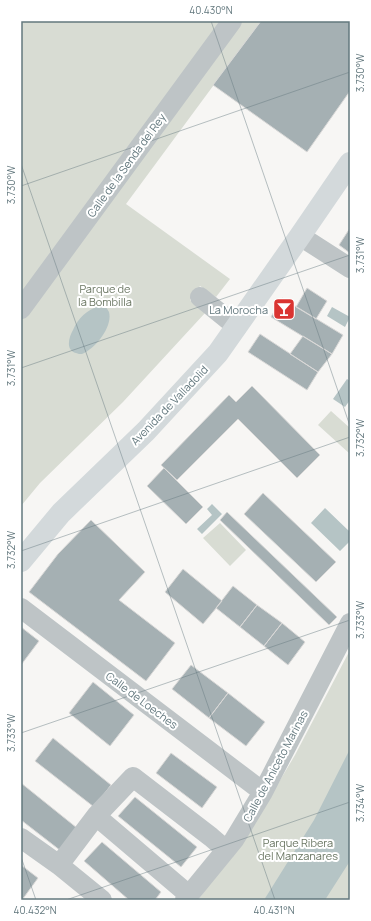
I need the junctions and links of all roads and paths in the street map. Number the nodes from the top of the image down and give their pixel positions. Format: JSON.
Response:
{"nodes":[{"id":1,"x":232,"y":21,"type":"edge"},
{"id":2,"x":350,"y":163,"type":"edge"},
{"id":3,"x":300,"y":236,"type":"junction"},
{"id":4,"x":350,"y":268,"type":"edge"},
{"id":5,"x":200,"y":297,"type":"dead end"},
{"id":6,"x":21,"y":309,"type":"edge"},
{"id":7,"x":237,"y":327,"type":"junction"},
{"id":8,"x":21,"y":561,"type":"edge"},
{"id":9,"x":21,"y":608,"type":"edge"},
{"id":10,"x":350,"y":623,"type":"edge"},
{"id":11,"x":263,"y":792,"type":"junction"},
{"id":12,"x":96,"y":816,"type":"junction"},
{"id":13,"x":21,"y":838,"type":"edge"},
{"id":14,"x":226,"y":850,"type":"junction"},
{"id":15,"x":59,"y":865,"type":"junction"},
{"id":16,"x":187,"y":898,"type":"edge"},
{"id":17,"x":102,"y":900,"type":"edge"}],
"edges":[{"from":1,"to":6,"type":"street","name":"Calle de la Senda del Rey"},
{"from":2,"to":3,"type":"main road","name":"Avenida de Valladolid"},
{"from":3,"to":4,"type":"street"},
{"from":3,"to":7,"type":"main road","name":"Avenida de Valladolid"},
{"from":5,"to":7,"type":"street"},
{"from":7,"to":8,"type":"main road","name":"Avenida de Valladolid"},
{"from":9,"to":11,"type":"street","name":"Calle de Loeches"},
{"from":10,"to":11,"type":"street","name":"Calle de Aniceto Marinas"},
{"from":11,"to":14,"type":"street","name":"Calle de Aniceto Marinas"},
{"from":12,"to":14,"type":"street"},
{"from":12,"to":15,"type":"street"},
{"from":12,"to":16,"type":"street"},
{"from":13,"to":15,"type":"street"},
{"from":14,"to":16,"type":"street","name":"Calle de Aniceto Marinas"},
{"from":15,"to":17,"type":"street"}]}
